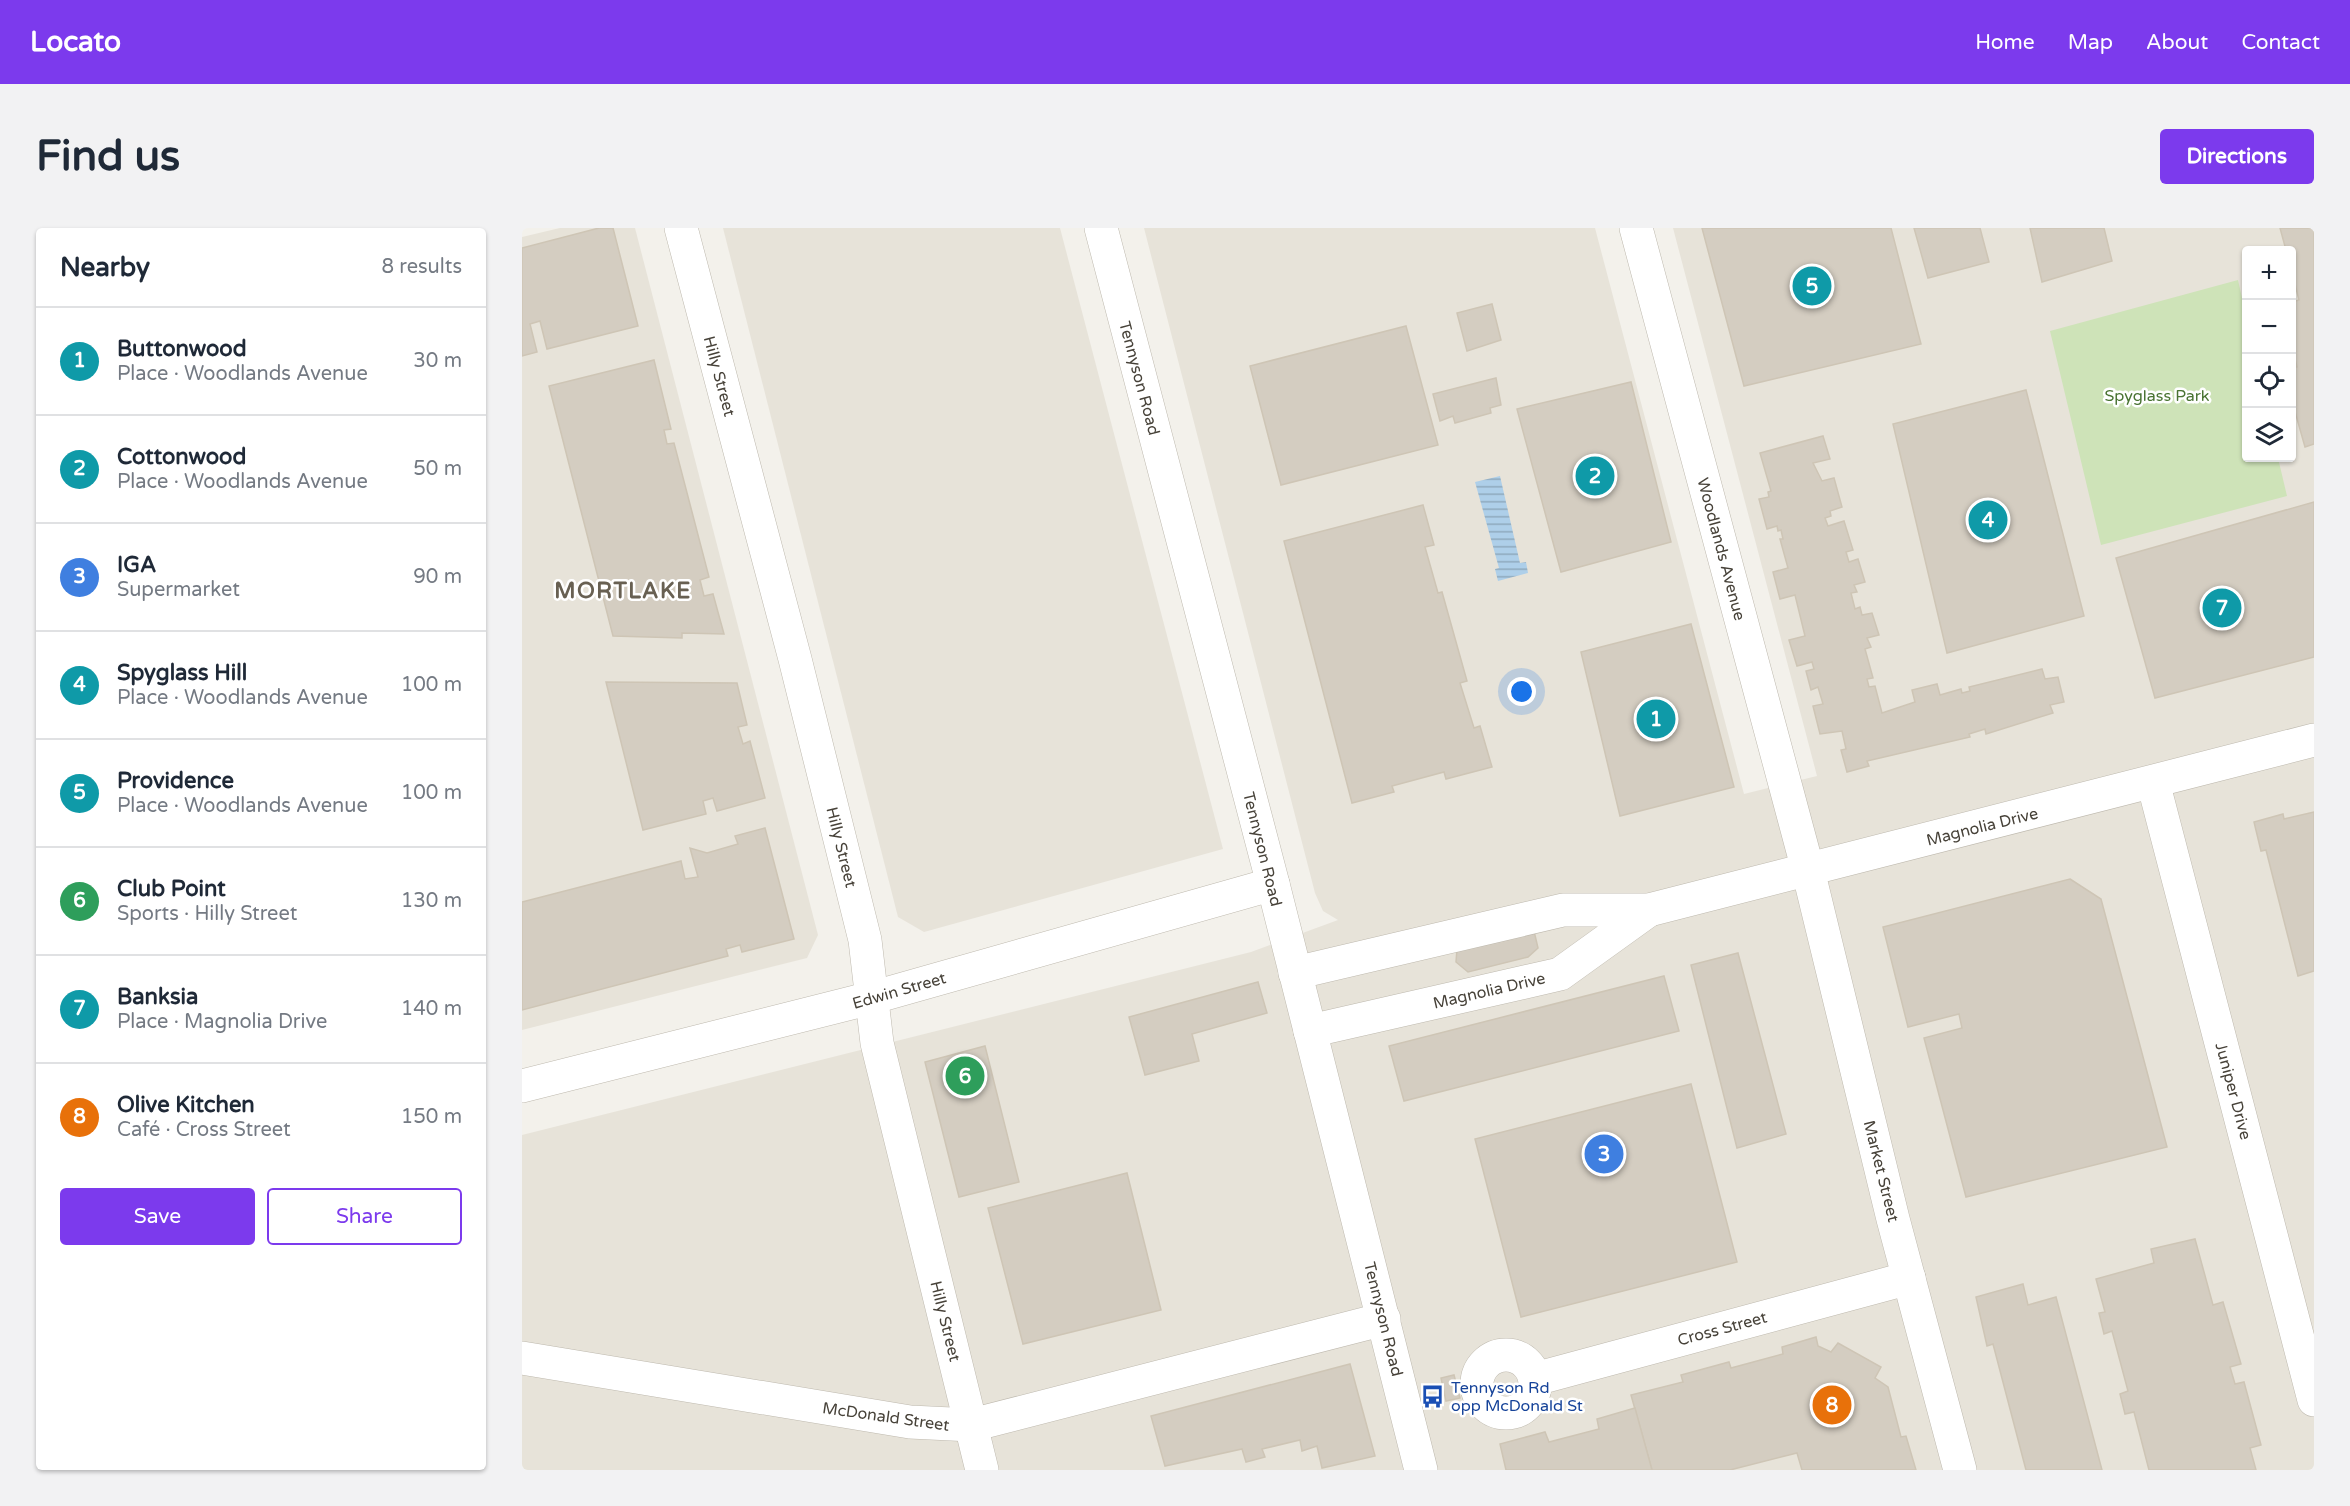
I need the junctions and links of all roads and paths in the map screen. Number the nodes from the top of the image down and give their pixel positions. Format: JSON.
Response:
{"nodes":[{"id":1,"x":681,"y":228,"type":"edge"},
{"id":2,"x":1101,"y":228,"type":"edge"},
{"id":3,"x":1636,"y":228,"type":"edge"},
{"id":4,"x":2314,"y":740,"type":"edge"},
{"id":5,"x":2154,"y":782,"type":"junction"},
{"id":6,"x":1808,"y":870,"type":"junction"},
{"id":7,"x":1273,"y":885,"type":"junction"},
{"id":8,"x":1649,"y":910,"type":"junction"},
{"id":9,"x":1294,"y":973,"type":"junction"},
{"id":10,"x":871,"y":998,"type":"junction"},
{"id":11,"x":1310,"y":1031,"type":"junction"},
{"id":12,"x":522,"y":1086,"type":"edge"},
{"id":13,"x":1909,"y":1278,"type":"junction"},
{"id":14,"x":1384,"y":1319,"type":"junction"},
{"id":15,"x":522,"y":1358,"type":"edge"},
{"id":16,"x":1535,"y":1379,"type":"dead end"},
{"id":17,"x":2314,"y":1400,"type":"edge"},
{"id":18,"x":972,"y":1425,"type":"junction"},
{"id":19,"x":982,"y":1470,"type":"edge"},
{"id":20,"x":1421,"y":1470,"type":"edge"},
{"id":21,"x":1960,"y":1470,"type":"edge"}],
"edges":[{"from":1,"to":10,"type":"street","name":"Hilly Street"},
{"from":2,"to":7,"type":"street","name":"Tennyson Road"},
{"from":3,"to":6,"type":"street","name":"Woodlands Avenue"},
{"from":4,"to":5,"type":"street","name":"Magnolia Drive"},
{"from":5,"to":6,"type":"street","name":"Magnolia Drive"},
{"from":5,"to":17,"type":"street","name":"Juniper Drive"},
{"from":6,"to":8,"type":"street","name":"Magnolia Drive"},
{"from":6,"to":13,"type":"street","name":"Market Street"},
{"from":7,"to":9,"type":"street","name":"Tennyson Road"},
{"from":7,"to":10,"type":"street","name":"Edwin Street"},
{"from":8,"to":9,"type":"street","name":"Magnolia Drive"},
{"from":8,"to":11,"type":"street","name":"Magnolia Drive"},
{"from":9,"to":11,"type":"street","name":"Tennyson Road"},
{"from":10,"to":12,"type":"street","name":"Edwin Street"},
{"from":10,"to":18,"type":"street","name":"Hilly Street"},
{"from":11,"to":14,"type":"street","name":"Tennyson Road"},
{"from":13,"to":16,"type":"street","name":"Cross Street"},
{"from":13,"to":21,"type":"street","name":"Market Street"},
{"from":14,"to":18,"type":"street","name":"McDonald Street"},
{"from":14,"to":20,"type":"street","name":"Tennyson Road"},
{"from":15,"to":18,"type":"street","name":"McDonald Street"},
{"from":18,"to":19,"type":"street","name":"Hilly Street"}]}
